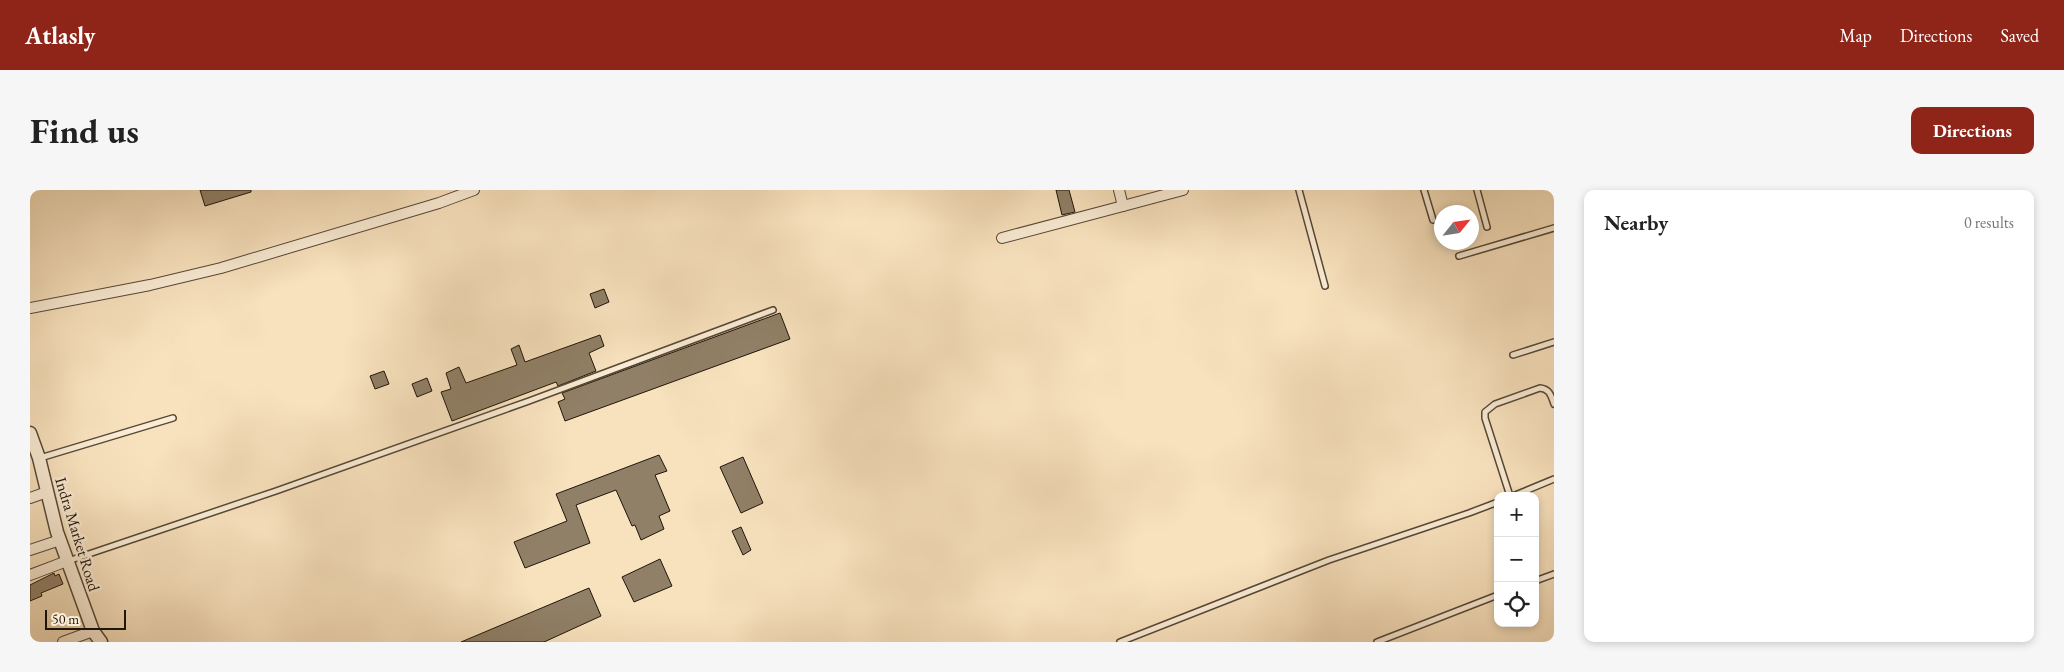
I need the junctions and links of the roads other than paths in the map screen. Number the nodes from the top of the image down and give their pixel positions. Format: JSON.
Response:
{"nodes":[{"id":1,"x":474,"y":190,"type":"edge"},
{"id":2,"x":1119,"y":190,"type":"edge"},
{"id":3,"x":1183,"y":190,"type":"edge"},
{"id":4,"x":1299,"y":190,"type":"edge"},
{"id":5,"x":1424,"y":190,"type":"edge"},
{"id":6,"x":1477,"y":190,"type":"edge"},
{"id":7,"x":1123,"y":206,"type":"junction"},
{"id":8,"x":1433,"y":220,"type":"dead end"},
{"id":9,"x":1488,"y":227,"type":"dead end"},
{"id":10,"x":1554,"y":228,"type":"edge"},
{"id":11,"x":1002,"y":238,"type":"dead end"},
{"id":12,"x":1459,"y":256,"type":"dead end"},
{"id":13,"x":1325,"y":286,"type":"dead end"},
{"id":14,"x":30,"y":308,"type":"edge"},
{"id":15,"x":773,"y":310,"type":"dead end"},
{"id":16,"x":1554,"y":342,"type":"edge"},
{"id":17,"x":1513,"y":355,"type":"dead end"},
{"id":18,"x":1554,"y":404,"type":"edge"},
{"id":19,"x":173,"y":418,"type":"dead end"},
{"id":20,"x":30,"y":433,"type":"edge"},
{"id":21,"x":39,"y":458,"type":"junction"},
{"id":22,"x":1554,"y":479,"type":"edge"},
{"id":23,"x":47,"y":492,"type":"junction"},
{"id":24,"x":1510,"y":492,"type":"edge"},
{"id":25,"x":1521,"y":492,"type":"edge"},
{"id":26,"x":30,"y":498,"type":"edge"},
{"id":27,"x":1494,"y":504,"type":"edge"},
{"id":28,"x":60,"y":540,"type":"junction"},
{"id":29,"x":30,"y":550,"type":"edge"},
{"id":30,"x":67,"y":561,"type":"junction"},
{"id":31,"x":1554,"y":574,"type":"edge"},
{"id":32,"x":30,"y":575,"type":"edge"},
{"id":33,"x":1539,"y":580,"type":"edge"},
{"id":34,"x":1494,"y":597,"type":"edge"},
{"id":35,"x":92,"y":631,"type":"junction"},
{"id":36,"x":63,"y":642,"type":"edge"},
{"id":37,"x":101,"y":642,"type":"edge"},
{"id":38,"x":1120,"y":642,"type":"edge"},
{"id":39,"x":1377,"y":642,"type":"edge"}],
"edges":[{"from":1,"to":14,"type":"street"},
{"from":2,"to":7,"type":"street"},
{"from":3,"to":7,"type":"street"},
{"from":4,"to":13,"type":"lane"},
{"from":5,"to":8,"type":"lane"},
{"from":6,"to":9,"type":"lane"},
{"from":7,"to":11,"type":"street"},
{"from":10,"to":12,"type":"lane"},
{"from":15,"to":30,"type":"lane"},
{"from":16,"to":17,"type":"lane"},
{"from":18,"to":24,"type":"lane"},
{"from":19,"to":21,"type":"lane"},
{"from":20,"to":21,"type":"street","name":"Indra Market Road"},
{"from":21,"to":23,"type":"street","name":"Indra Market Road"},
{"from":22,"to":25,"type":"lane"},
{"from":23,"to":26,"type":"street"},
{"from":23,"to":28,"type":"street","name":"Indra Market Road"},
{"from":27,"to":38,"type":"lane"},
{"from":28,"to":29,"type":"street"},
{"from":28,"to":30,"type":"street","name":"Indra Market Road"},
{"from":30,"to":32,"type":"street"},
{"from":30,"to":35,"type":"street","name":"Indra Market Road"},
{"from":31,"to":33,"type":"lane"},
{"from":34,"to":39,"type":"lane"},
{"from":35,"to":36,"type":"street"},
{"from":35,"to":37,"type":"street","name":"Indra Market Road"}]}
